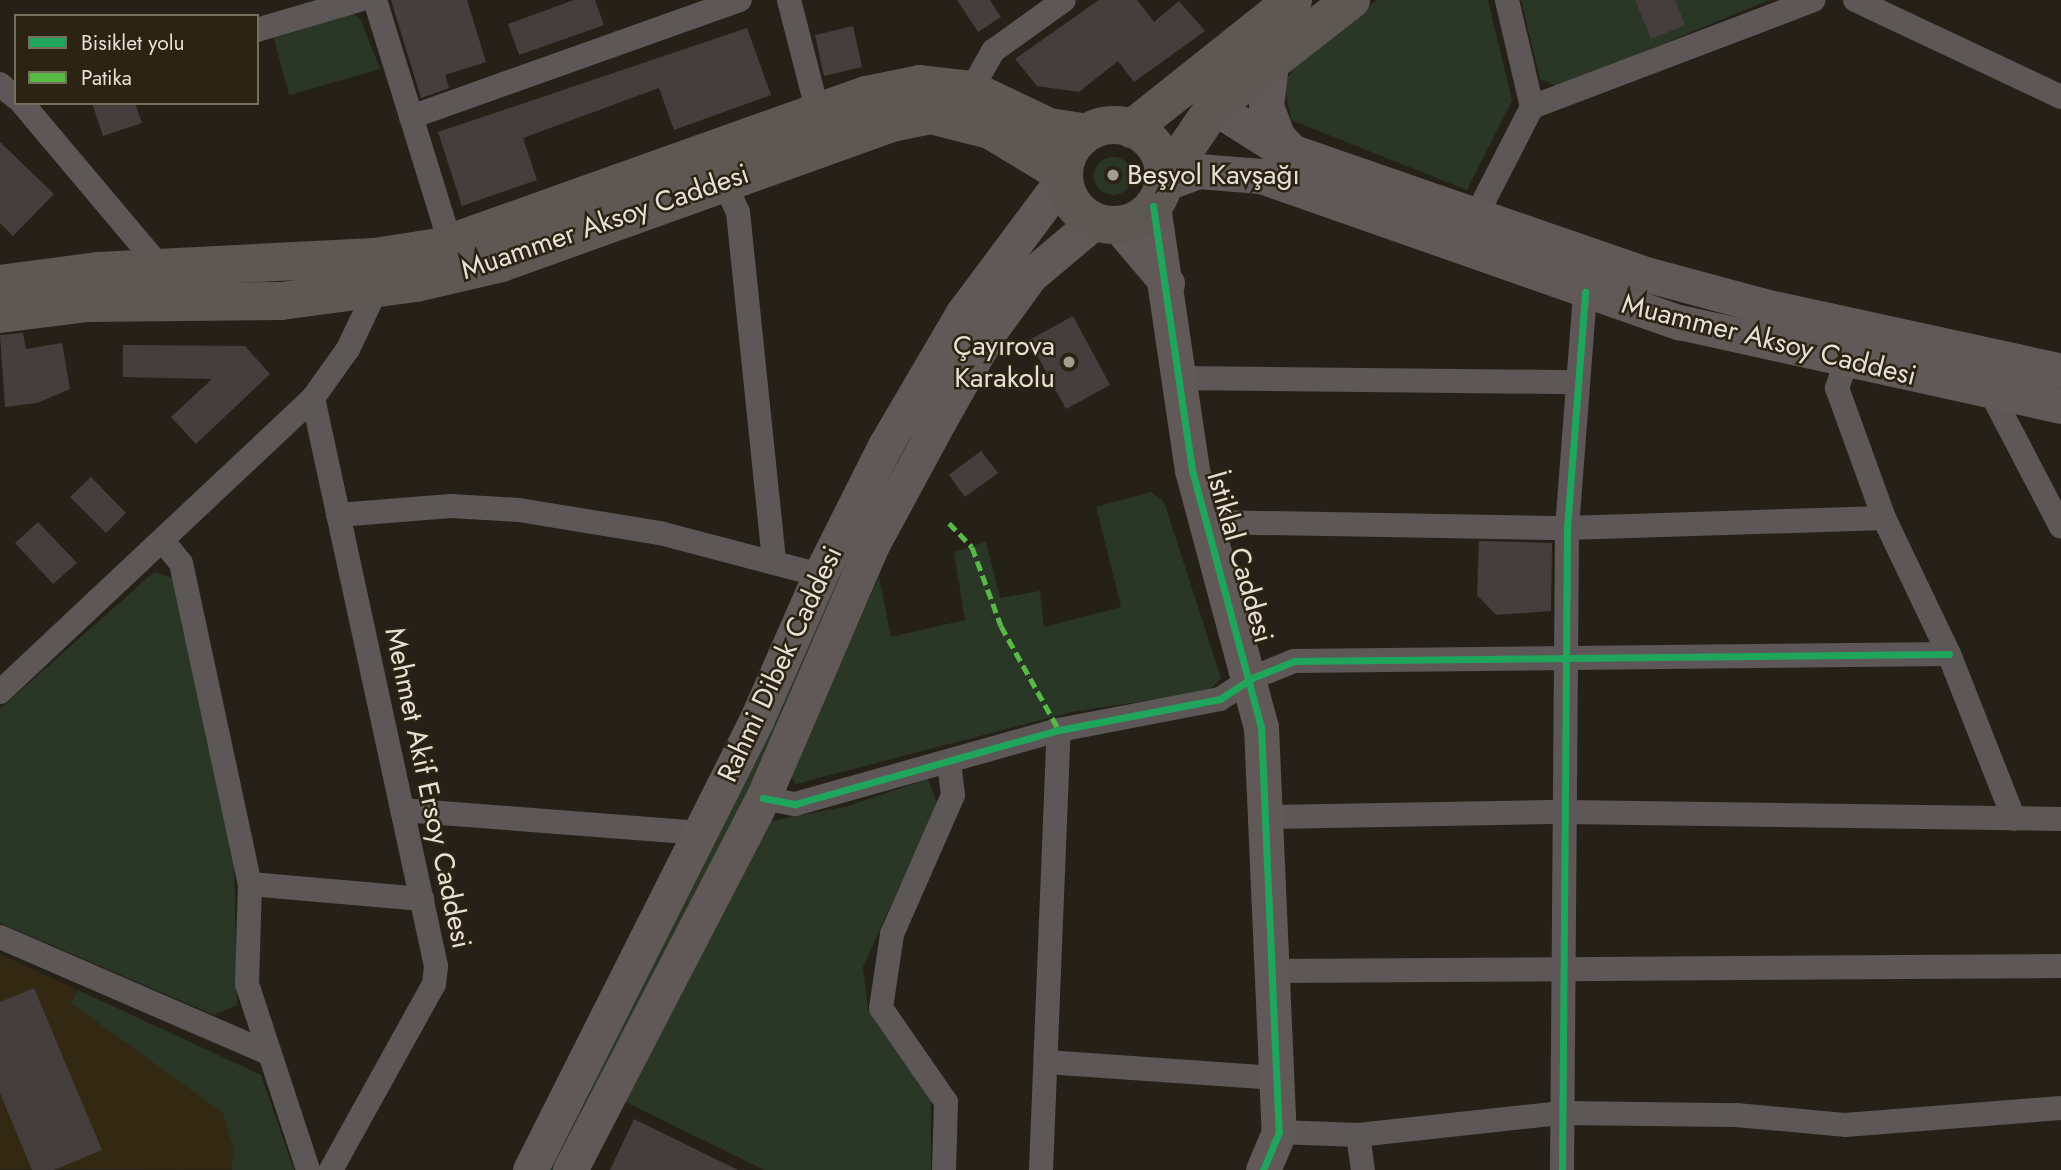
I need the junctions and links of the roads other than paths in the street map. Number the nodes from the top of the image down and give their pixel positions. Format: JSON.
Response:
{"nodes":[{"id":1,"x":359,"y":0,"type":"edge"},
{"id":2,"x":375,"y":0,"type":"edge"},
{"id":3,"x":740,"y":0,"type":"edge"},
{"id":4,"x":789,"y":0,"type":"edge"},
{"id":5,"x":1064,"y":0,"type":"edge"},
{"id":6,"x":1293,"y":0,"type":"edge"},
{"id":7,"x":1351,"y":0,"type":"edge"},
{"id":8,"x":1507,"y":0,"type":"edge"},
{"id":9,"x":1813,"y":0,"type":"edge"},
{"id":10,"x":1855,"y":0,"type":"edge"},
{"id":11,"x":259,"y":29,"type":"edge"},
{"id":12,"x":1271,"y":63,"type":"junction"},
{"id":13,"x":0,"y":84,"type":"edge"},
{"id":14,"x":971,"y":90,"type":"junction"},
{"id":15,"x":14,"y":96,"type":"edge"},
{"id":16,"x":2061,"y":97,"type":"edge"},
{"id":17,"x":1199,"y":99,"type":"junction"},
{"id":18,"x":35,"y":107,"type":"edge"},
{"id":19,"x":1532,"y":107,"type":"junction"},
{"id":20,"x":818,"y":113,"type":"junction"},
{"id":21,"x":411,"y":117,"type":"junction"},
{"id":22,"x":1131,"y":129,"type":"junction"},
{"id":23,"x":1086,"y":133,"type":"junction"},
{"id":24,"x":1291,"y":151,"type":"junction"},
{"id":25,"x":1063,"y":177,"type":"junction"},
{"id":26,"x":724,"y":181,"type":"junction"},
{"id":27,"x":1160,"y":185,"type":"junction"},
{"id":28,"x":1476,"y":216,"type":"junction"},
{"id":29,"x":1106,"y":224,"type":"junction"},
{"id":30,"x":450,"y":243,"type":"junction"},
{"id":31,"x":162,"y":269,"type":"junction"},
{"id":32,"x":1167,"y":283,"type":"junction"},
{"id":33,"x":0,"y":284,"type":"edge"},
{"id":34,"x":377,"y":288,"type":"junction"},
{"id":35,"x":1585,"y":292,"type":"junction"},
{"id":36,"x":0,"y":314,"type":"edge"},
{"id":37,"x":1846,"y":362,"type":"junction"},
{"id":38,"x":2061,"y":371,"type":"edge"},
{"id":39,"x":1179,"y":378,"type":"junction"},
{"id":40,"x":1574,"y":382,"type":"junction"},
{"id":41,"x":1990,"y":391,"type":"junction"},
{"id":42,"x":313,"y":398,"type":"junction"},
{"id":43,"x":2061,"y":406,"type":"edge"},
{"id":44,"x":338,"y":515,"type":"junction"},
{"id":45,"x":1884,"y":517,"type":"junction"},
{"id":46,"x":1207,"y":522,"type":"junction"},
{"id":47,"x":2061,"y":527,"type":"edge"},
{"id":48,"x":1567,"y":528,"type":"junction"},
{"id":49,"x":163,"y":541,"type":"junction"},
{"id":50,"x":774,"y":560,"type":"junction"},
{"id":51,"x":820,"y":575,"type":"junction"},
{"id":52,"x":1948,"y":654,"type":"junction"},
{"id":53,"x":1566,"y":661,"type":"junction"},
{"id":54,"x":1252,"y":678,"type":"junction"},
{"id":55,"x":0,"y":692,"type":"edge"},
{"id":56,"x":1059,"y":730,"type":"junction"},
{"id":57,"x":948,"y":761,"type":"junction"},
{"id":58,"x":763,"y":798,"type":"junction"},
{"id":59,"x":402,"y":810,"type":"junction"},
{"id":60,"x":1565,"y":812,"type":"junction"},
{"id":61,"x":1264,"y":817,"type":"junction"},
{"id":62,"x":2014,"y":819,"type":"junction"},
{"id":63,"x":2061,"y":819,"type":"edge"},
{"id":64,"x":701,"y":833,"type":"junction"},
{"id":65,"x":250,"y":884,"type":"junction"},
{"id":66,"x":422,"y":899,"type":"junction"},
{"id":67,"x":0,"y":937,"type":"edge"},
{"id":68,"x":2061,"y":966,"type":"edge"},
{"id":69,"x":1270,"y":971,"type":"junction"},
{"id":70,"x":1563,"y":971,"type":"junction"},
{"id":71,"x":268,"y":1053,"type":"junction"},
{"id":72,"x":1046,"y":1062,"type":"junction"},
{"id":73,"x":1275,"y":1078,"type":"junction"},
{"id":74,"x":2061,"y":1108,"type":"edge"},
{"id":75,"x":1562,"y":1113,"type":"junction"},
{"id":76,"x":1279,"y":1132,"type":"junction"},
{"id":77,"x":1358,"y":1135,"type":"junction"},
{"id":78,"x":308,"y":1170,"type":"edge"},
{"id":79,"x":331,"y":1170,"type":"edge"},
{"id":80,"x":530,"y":1170,"type":"edge"},
{"id":81,"x":570,"y":1170,"type":"edge"},
{"id":82,"x":944,"y":1170,"type":"edge"},
{"id":83,"x":1041,"y":1170,"type":"edge"},
{"id":84,"x":1263,"y":1170,"type":"edge"},
{"id":85,"x":1363,"y":1170,"type":"edge"},
{"id":86,"x":1562,"y":1170,"type":"edge"}],
"edges":[{"from":1,"to":11,"type":"street"},
{"from":2,"to":21,"type":"street"},
{"from":3,"to":21,"type":"street"},
{"from":4,"to":20,"type":"street"},
{"from":5,"to":14,"type":"street"},
{"from":6,"to":17,"type":"main road","name":"Rahmi Dibek Caddesi"},
{"from":7,"to":12,"type":"main road","name":"Rahmi Dibek Caddesi"},
{"from":8,"to":19,"type":"street"},
{"from":9,"to":19,"type":"street"},
{"from":10,"to":16,"type":"street"},
{"from":12,"to":17,"type":"main road","name":"Rahmi Dibek Caddesi"},
{"from":12,"to":24,"type":"main road"},
{"from":13,"to":15,"type":"street"},
{"from":14,"to":20,"type":"main road"},
{"from":14,"to":23,"type":"main road"},
{"from":17,"to":22,"type":"main road","name":"Rahmi Dibek Caddesi"},
{"from":17,"to":24,"type":"main road"},
{"from":17,"to":27,"type":"main road","name":"Rahmi Dibek Caddesi"},
{"from":18,"to":31,"type":"street"},
{"from":19,"to":28,"type":"street"},
{"from":20,"to":30,"type":"main road"},
{"from":21,"to":30,"type":"street"},
{"from":22,"to":23,"type":"main road"},
{"from":22,"to":27,"type":"main road"},
{"from":23,"to":25,"type":"main road","name":"Rahmi Dibek Caddesi"},
{"from":24,"to":28,"type":"main road"},
{"from":25,"to":26,"type":"main road","name":"Muammer Aksoy Caddesi"},
{"from":25,"to":29,"type":"main road"},
{"from":25,"to":51,"type":"main road","name":"Rahmi Dibek Caddesi"},
{"from":26,"to":34,"type":"main road","name":"Muammer Aksoy Caddesi"},
{"from":26,"to":50,"type":"street"},
{"from":27,"to":29,"type":"main road","name":"Rahmi Dibek Caddesi"},
{"from":27,"to":32,"type":"main road","name":"İstiklal Caddesi"},
{"from":27,"to":35,"type":"main road","name":"Muammer Aksoy Caddesi"},
{"from":28,"to":38,"type":"main road"},
{"from":29,"to":32,"type":"main road"},
{"from":29,"to":58,"type":"main road","name":"Rahmi Dibek Caddesi"},
{"from":30,"to":31,"type":"main road"},
{"from":31,"to":33,"type":"main road"},
{"from":32,"to":39,"type":"main road","name":"İstiklal Caddesi"},
{"from":34,"to":36,"type":"main road","name":"Muammer Aksoy Caddesi"},
{"from":34,"to":42,"type":"street"},
{"from":35,"to":37,"type":"main road","name":"Muammer Aksoy Caddesi"},
{"from":35,"to":40,"type":"street"},
{"from":37,"to":41,"type":"main road","name":"Muammer Aksoy Caddesi"},
{"from":37,"to":45,"type":"street"},
{"from":39,"to":40,"type":"street"},
{"from":39,"to":46,"type":"main road","name":"İstiklal Caddesi"},
{"from":40,"to":48,"type":"street"},
{"from":41,"to":43,"type":"main road","name":"Muammer Aksoy Caddesi"},
{"from":41,"to":47,"type":"street"},
{"from":42,"to":44,"type":"street","name":"Mehmet Akif Ersoy Caddesi"},
{"from":42,"to":49,"type":"street"},
{"from":44,"to":50,"type":"street"},
{"from":44,"to":59,"type":"street","name":"Mehmet Akif Ersoy Caddesi"},
{"from":45,"to":48,"type":"street"},
{"from":45,"to":52,"type":"street"},
{"from":46,"to":48,"type":"street"},
{"from":46,"to":54,"type":"main road","name":"İstiklal Caddesi"},
{"from":48,"to":53,"type":"street"},
{"from":49,"to":55,"type":"street"},
{"from":49,"to":65,"type":"street"},
{"from":50,"to":51,"type":"street"},
{"from":51,"to":64,"type":"main road","name":"Rahmi Dibek Caddesi"},
{"from":52,"to":53,"type":"street"},
{"from":52,"to":62,"type":"street"},
{"from":53,"to":54,"type":"street"},
{"from":53,"to":60,"type":"street"},
{"from":54,"to":56,"type":"street"},
{"from":54,"to":61,"type":"main road","name":"İstiklal Caddesi"},
{"from":56,"to":57,"type":"street"},
{"from":56,"to":72,"type":"street"},
{"from":57,"to":58,"type":"street"},
{"from":57,"to":82,"type":"street"},
{"from":58,"to":81,"type":"main road","name":"Rahmi Dibek Caddesi"},
{"from":59,"to":64,"type":"street"},
{"from":59,"to":66,"type":"street","name":"Mehmet Akif Ersoy Caddesi"},
{"from":60,"to":61,"type":"street"},
{"from":60,"to":62,"type":"street"},
{"from":60,"to":70,"type":"street"},
{"from":61,"to":69,"type":"main road","name":"İstiklal Caddesi"},
{"from":62,"to":63,"type":"street"},
{"from":64,"to":80,"type":"main road","name":"Rahmi Dibek Caddesi"},
{"from":65,"to":66,"type":"street"},
{"from":65,"to":71,"type":"street"},
{"from":66,"to":79,"type":"street","name":"Mehmet Akif Ersoy Caddesi"},
{"from":67,"to":71,"type":"street"},
{"from":68,"to":70,"type":"street"},
{"from":69,"to":70,"type":"street"},
{"from":69,"to":73,"type":"main road","name":"İstiklal Caddesi"},
{"from":70,"to":75,"type":"street"},
{"from":71,"to":78,"type":"street"},
{"from":72,"to":73,"type":"street"},
{"from":72,"to":83,"type":"street"},
{"from":73,"to":76,"type":"main road","name":"İstiklal Caddesi"},
{"from":74,"to":75,"type":"street"},
{"from":75,"to":77,"type":"street"},
{"from":75,"to":86,"type":"street"},
{"from":76,"to":77,"type":"street"},
{"from":76,"to":84,"type":"main road","name":"İstiklal Caddesi"},
{"from":77,"to":85,"type":"street"}]}
